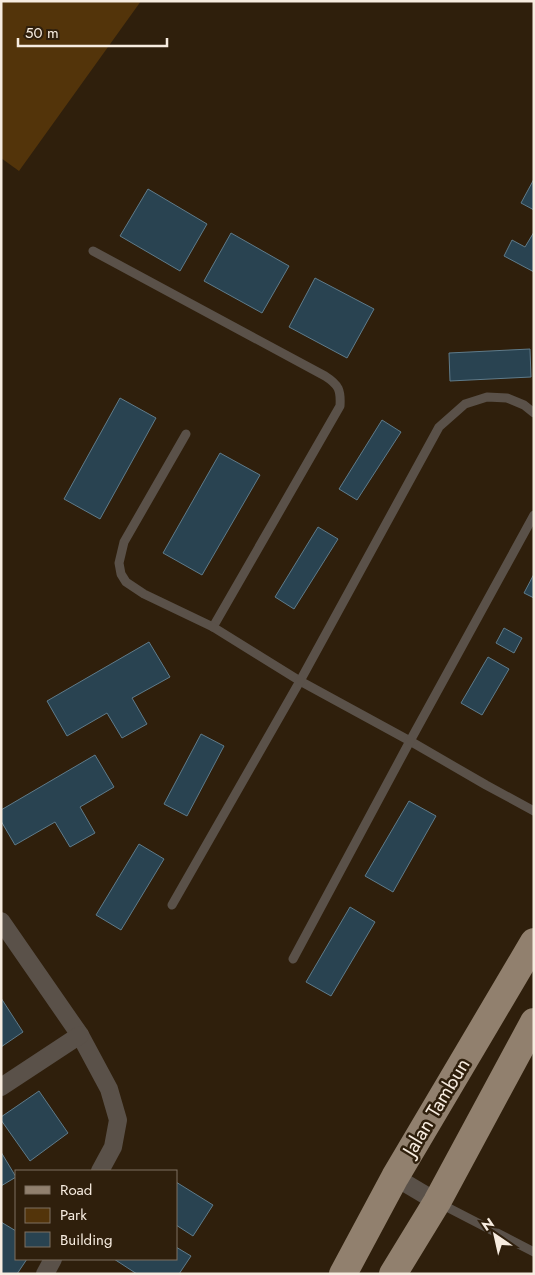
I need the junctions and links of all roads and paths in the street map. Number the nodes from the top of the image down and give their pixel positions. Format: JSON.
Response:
{"nodes":[{"id":1,"x":93,"y":251,"type":"dead end"},
{"id":2,"x":534,"y":414,"type":"edge"},
{"id":3,"x":186,"y":434,"type":"dead end"},
{"id":4,"x":534,"y":515,"type":"edge"},
{"id":5,"x":213,"y":627,"type":"junction"},
{"id":6,"x":300,"y":681,"type":"junction"},
{"id":7,"x":410,"y":741,"type":"junction"},
{"id":8,"x":534,"y":811,"type":"edge"},
{"id":9,"x":172,"y":904,"type":"dead end"},
{"id":10,"x":1,"y":921,"type":"edge"},
{"id":11,"x":534,"y":942,"type":"edge"},
{"id":12,"x":293,"y":959,"type":"dead end"},
{"id":13,"x":534,"y":1022,"type":"edge"},
{"id":14,"x":80,"y":1035,"type":"junction"},
{"id":15,"x":1,"y":1087,"type":"edge"},
{"id":16,"x":101,"y":1170,"type":"edge"},
{"id":17,"x":395,"y":1177,"type":"junction"},
{"id":18,"x":437,"y":1202,"type":"junction"},
{"id":19,"x":534,"y":1252,"type":"edge"},
{"id":20,"x":52,"y":1260,"type":"edge"},
{"id":21,"x":45,"y":1274,"type":"edge"},
{"id":22,"x":343,"y":1274,"type":"edge"},
{"id":23,"x":394,"y":1274,"type":"edge"}],
"edges":[{"from":1,"to":5,"type":"lane"},
{"from":2,"to":6,"type":"lane"},
{"from":3,"to":5,"type":"lane"},
{"from":4,"to":7,"type":"lane"},
{"from":5,"to":6,"type":"lane"},
{"from":6,"to":7,"type":"lane"},
{"from":6,"to":9,"type":"lane"},
{"from":7,"to":8,"type":"lane"},
{"from":7,"to":12,"type":"lane"},
{"from":10,"to":14,"type":"street"},
{"from":11,"to":17,"type":"main road","name":"Jalan Tambun"},
{"from":13,"to":18,"type":"main road"},
{"from":14,"to":15,"type":"street"},
{"from":14,"to":16,"type":"street"},
{"from":17,"to":18,"type":"street"},
{"from":17,"to":22,"type":"main road","name":"Jalan Tambun"},
{"from":18,"to":19,"type":"lane"},
{"from":18,"to":23,"type":"main road"},
{"from":20,"to":21,"type":"street"}]}
